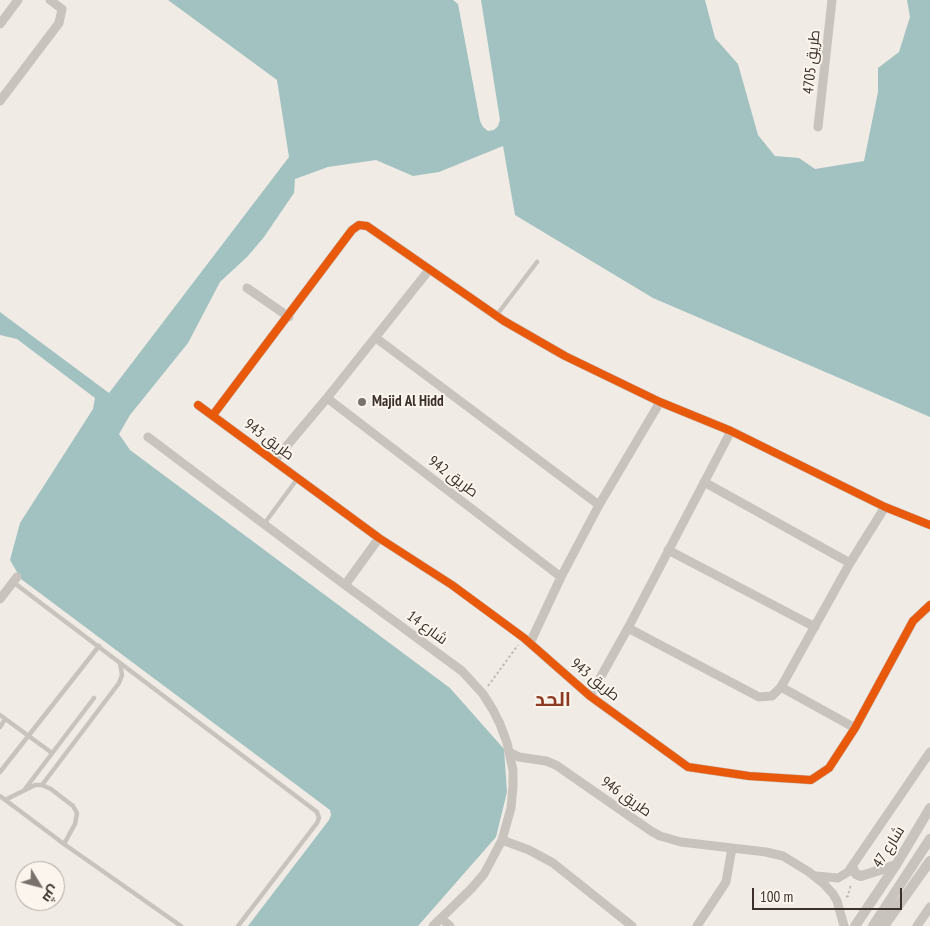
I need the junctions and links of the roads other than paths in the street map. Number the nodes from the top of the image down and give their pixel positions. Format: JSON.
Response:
{"nodes":[{"id":1,"x":18,"y":0,"type":"edge"},
{"id":2,"x":50,"y":0,"type":"edge"},
{"id":3,"x":832,"y":0,"type":"edge"},
{"id":4,"x":0,"y":24,"type":"edge"},
{"id":5,"x":0,"y":101,"type":"edge"},
{"id":6,"x":818,"y":127,"type":"dead end"},
{"id":7,"x":536,"y":262,"type":"dead end"},
{"id":8,"x":429,"y":270,"type":"junction"},
{"id":9,"x":247,"y":288,"type":"dead end"},
{"id":10,"x":289,"y":316,"type":"junction"},
{"id":11,"x":496,"y":316,"type":"junction"},
{"id":12,"x":376,"y":338,"type":"junction"},
{"id":13,"x":327,"y":398,"type":"junction"},
{"id":14,"x":660,"y":402,"type":"junction"},
{"id":15,"x":198,"y":405,"type":"dead end"},
{"id":16,"x":213,"y":415,"type":"junction"},
{"id":17,"x":731,"y":431,"type":"junction"},
{"id":18,"x":148,"y":437,"type":"dead end"},
{"id":19,"x":274,"y":460,"type":"junction"},
{"id":20,"x":298,"y":478,"type":"junction"},
{"id":21,"x":704,"y":482,"type":"junction"},
{"id":22,"x":599,"y":505,"type":"junction"},
{"id":23,"x":885,"y":508,"type":"junction"},
{"id":24,"x":264,"y":524,"type":"junction"},
{"id":25,"x":930,"y":526,"type":"edge"},
{"id":26,"x":379,"y":538,"type":"junction"},
{"id":27,"x":668,"y":550,"type":"junction"},
{"id":28,"x":850,"y":563,"type":"junction"},
{"id":29,"x":561,"y":577,"type":"junction"},
{"id":30,"x":15,"y":580,"type":"joint"},
{"id":31,"x":344,"y":585,"type":"junction"},
{"id":32,"x":0,"y":599,"type":"edge"},
{"id":33,"x":930,"y":605,"type":"edge"},
{"id":34,"x":815,"y":627,"type":"junction"},
{"id":35,"x":628,"y":628,"type":"junction"},
{"id":36,"x":527,"y":640,"type":"junction"},
{"id":37,"x":99,"y":646,"type":"junction"},
{"id":38,"x":119,"y":662,"type":"junction"},
{"id":39,"x":781,"y":687,"type":"junction"},
{"id":40,"x":590,"y":696,"type":"junction"},
{"id":41,"x":94,"y":698,"type":"dead end"},
{"id":42,"x":0,"y":715,"type":"edge"},
{"id":43,"x":5,"y":719,"type":"junction"},
{"id":44,"x":0,"y":726,"type":"edge"},
{"id":45,"x":855,"y":728,"type":"junction"},
{"id":46,"x":28,"y":736,"type":"junction"},
{"id":47,"x":509,"y":752,"type":"junction"},
{"id":48,"x":930,"y":752,"type":"edge"},
{"id":49,"x":52,"y":753,"type":"junction"},
{"id":50,"x":0,"y":772,"type":"edge"},
{"id":51,"x":42,"y":785,"type":"junction"},
{"id":52,"x":23,"y":792,"type":"junction"},
{"id":53,"x":0,"y":796,"type":"edge"},
{"id":54,"x":5,"y":800,"type":"junction"},
{"id":55,"x":930,"y":808,"type":"edge"},
{"id":56,"x":930,"y":839,"type":"edge"},
{"id":57,"x":502,"y":840,"type":"junction"},
{"id":58,"x":64,"y":844,"type":"junction"},
{"id":59,"x":732,"y":848,"type":"junction"},
{"id":60,"x":930,"y":862,"type":"edge"},
{"id":61,"x":896,"y":865,"type":"junction"},
{"id":62,"x":848,"y":871,"type":"junction"},
{"id":63,"x":814,"y":876,"type":"junction"},
{"id":64,"x":930,"y":907,"type":"edge"},
{"id":65,"x":441,"y":918,"type":"junction"},
{"id":66,"x":181,"y":926,"type":"edge"},
{"id":67,"x":238,"y":926,"type":"edge"},
{"id":68,"x":433,"y":926,"type":"edge"},
{"id":69,"x":450,"y":926,"type":"edge"},
{"id":70,"x":632,"y":926,"type":"edge"},
{"id":71,"x":697,"y":926,"type":"edge"},
{"id":72,"x":844,"y":926,"type":"edge"},
{"id":73,"x":855,"y":926,"type":"edge"},
{"id":74,"x":873,"y":926,"type":"edge"},
{"id":75,"x":885,"y":926,"type":"edge"},
{"id":76,"x":917,"y":926,"type":"edge"}],
"edges":[{"from":1,"to":4,"type":"street"},
{"from":2,"to":5,"type":"street"},
{"from":3,"to":6,"type":"street","name":"طريق 4705"},
{"from":7,"to":11,"type":"lane"},
{"from":8,"to":10,"type":"street"},
{"from":8,"to":11,"type":"street"},
{"from":8,"to":12,"type":"street"},
{"from":9,"to":10,"type":"street"},
{"from":10,"to":16,"type":"street"},
{"from":11,"to":14,"type":"street"},
{"from":12,"to":13,"type":"street"},
{"from":12,"to":22,"type":"street"},
{"from":13,"to":19,"type":"street"},
{"from":13,"to":29,"type":"street","name":"طريق 942"},
{"from":14,"to":17,"type":"street"},
{"from":14,"to":22,"type":"street"},
{"from":15,"to":16,"type":"street","name":"طريق 943"},
{"from":16,"to":19,"type":"street","name":"طريق 943"},
{"from":17,"to":21,"type":"street","name":"طريق 943"},
{"from":17,"to":23,"type":"street"},
{"from":18,"to":24,"type":"street","name":"شارع 14"},
{"from":19,"to":20,"type":"street","name":"طريق 943"},
{"from":20,"to":24,"type":"lane"},
{"from":20,"to":26,"type":"street","name":"طريق 943"},
{"from":21,"to":27,"type":"street","name":"طريق 943"},
{"from":21,"to":28,"type":"street"},
{"from":22,"to":29,"type":"street"},
{"from":23,"to":25,"type":"street"},
{"from":23,"to":28,"type":"street"},
{"from":24,"to":31,"type":"street","name":"شارع 14"},
{"from":26,"to":31,"type":"street"},
{"from":26,"to":36,"type":"street","name":"طريق 943"},
{"from":27,"to":34,"type":"street"},
{"from":27,"to":35,"type":"street","name":"طريق 943"},
{"from":28,"to":34,"type":"street"},
{"from":29,"to":36,"type":"street"},
{"from":30,"to":32,"type":"street"},
{"from":30,"to":37,"type":"lane"},
{"from":31,"to":47,"type":"street","name":"شارع 14"},
{"from":33,"to":45,"type":"street","name":"طريق 943"},
{"from":34,"to":39,"type":"street"},
{"from":35,"to":39,"type":"street"},
{"from":35,"to":40,"type":"street","name":"طريق 943"},
{"from":36,"to":40,"type":"street","name":"طريق 943"},
{"from":37,"to":38,"type":"lane"},
{"from":37,"to":46,"type":"lane"},
{"from":38,"to":51,"type":"lane"},
{"from":38,"to":67,"type":"lane"},
{"from":39,"to":45,"type":"street"},
{"from":40,"to":45,"type":"street","name":"طريق 943"},
{"from":41,"to":49,"type":"lane"},
{"from":42,"to":43,"type":"lane"},
{"from":43,"to":44,"type":"lane"},
{"from":43,"to":46,"type":"lane"},
{"from":46,"to":49,"type":"lane"},
{"from":46,"to":50,"type":"lane"},
{"from":47,"to":57,"type":"street","name":"شارع 14"},
{"from":47,"to":59,"type":"street","name":"طريق 946"},
{"from":48,"to":62,"type":"street"},
{"from":49,"to":52,"type":"lane"},
{"from":51,"to":52,"type":"lane"},
{"from":51,"to":58,"type":"lane"},
{"from":52,"to":54,"type":"lane"},
{"from":53,"to":54,"type":"lane"},
{"from":54,"to":58,"type":"lane"},
{"from":55,"to":61,"type":"street","name":"شارع 47"},
{"from":56,"to":74,"type":"street"},
{"from":57,"to":65,"type":"street","name":"شارع 14"},
{"from":57,"to":70,"type":"street"},
{"from":58,"to":66,"type":"lane"},
{"from":59,"to":63,"type":"street","name":"طريق 946"},
{"from":59,"to":71,"type":"street"},
{"from":60,"to":75,"type":"street"},
{"from":61,"to":62,"type":"street"},
{"from":61,"to":73,"type":"street","name":"شارع 47"},
{"from":62,"to":63,"type":"street"},
{"from":63,"to":72,"type":"street","name":"طريق 946"},
{"from":64,"to":76,"type":"street"},
{"from":65,"to":68,"type":"street","name":"شارع 14"},
{"from":65,"to":69,"type":"street"}]}
